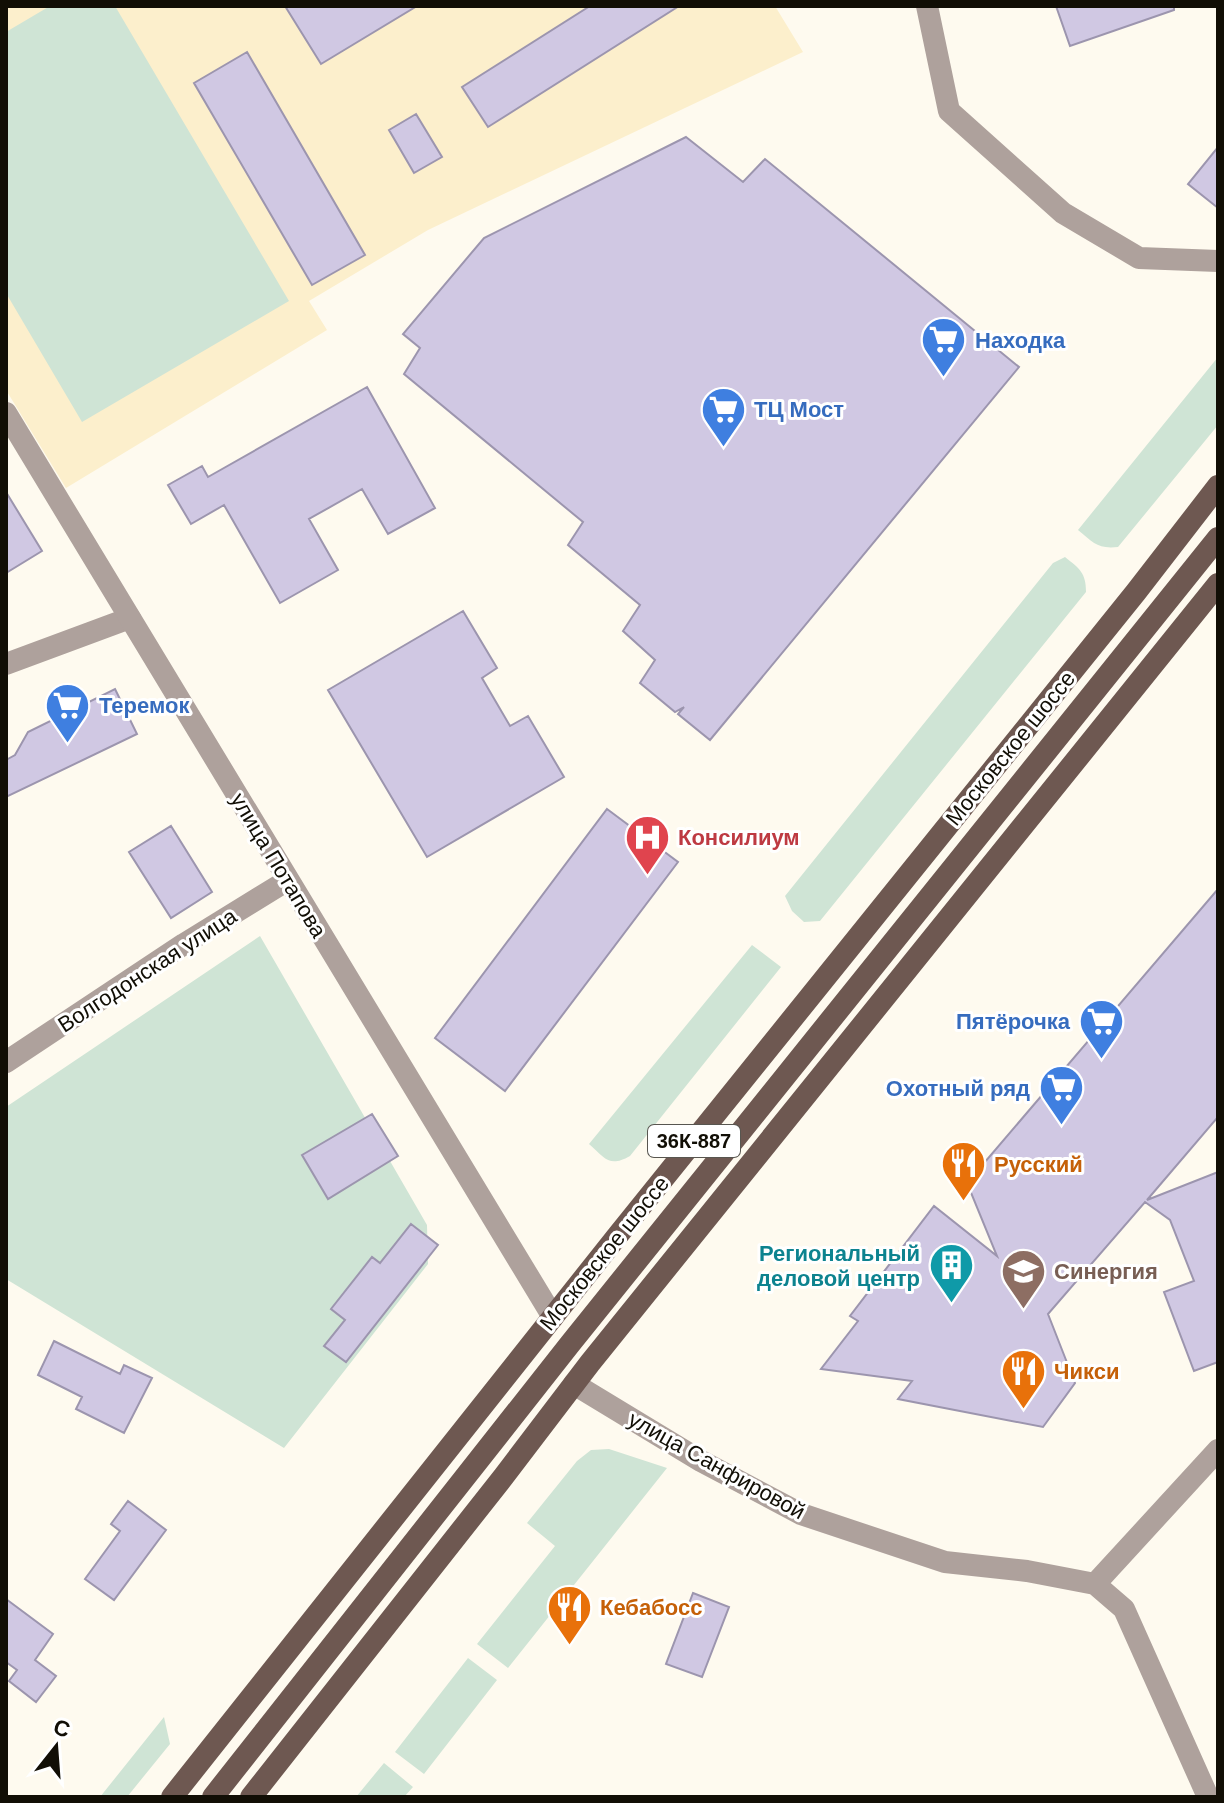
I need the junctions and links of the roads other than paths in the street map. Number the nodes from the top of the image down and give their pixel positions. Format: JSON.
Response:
{"nodes":[{"id":1,"x":927,"y":6,"type":"edge"},
{"id":2,"x":1218,"y":261,"type":"edge"},
{"id":3,"x":6,"y":413,"type":"edge"},
{"id":4,"x":1218,"y":486,"type":"edge"},
{"id":5,"x":1218,"y":538,"type":"edge"},
{"id":6,"x":1218,"y":584,"type":"edge"},
{"id":7,"x":130,"y":618,"type":"junction"},
{"id":8,"x":6,"y":664,"type":"edge"},
{"id":9,"x":288,"y":880,"type":"junction"},
{"id":10,"x":6,"y":1062,"type":"edge"},
{"id":11,"x":553,"y":1317,"type":"junction"},
{"id":12,"x":570,"y":1344,"type":"junction"},
{"id":13,"x":574,"y":1384,"type":"junction"},
{"id":14,"x":1218,"y":1450,"type":"edge"},
{"id":15,"x":1095,"y":1584,"type":"junction"},
{"id":16,"x":172,"y":1797,"type":"edge"},
{"id":17,"x":213,"y":1797,"type":"edge"},
{"id":18,"x":251,"y":1797,"type":"edge"},
{"id":19,"x":1208,"y":1797,"type":"edge"}],
"edges":[{"from":1,"to":2,"type":"street"},
{"from":3,"to":7,"type":"street","name":"улица Потапова"},
{"from":4,"to":11,"type":"main road","name":"Московское шоссе","number":"36К-887"},
{"from":5,"to":12,"type":"main road","name":"Московское шоссе","number":"36К-887"},
{"from":6,"to":13,"type":"main road","number":"36К-887"},
{"from":7,"to":8,"type":"street"},
{"from":7,"to":9,"type":"street","name":"улица Потапова"},
{"from":9,"to":10,"type":"street","name":"Волгодонская улица"},
{"from":9,"to":11,"type":"street","name":"улица Потапова"},
{"from":11,"to":12,"type":"main road"},
{"from":11,"to":16,"type":"main road","name":"Московское шоссе","number":"36К-887"},
{"from":12,"to":17,"type":"main road","name":"Московское шоссе","number":"36К-887"},
{"from":13,"to":15,"type":"street","name":"улица Санфировой"},
{"from":13,"to":18,"type":"main road","number":"36К-887"},
{"from":14,"to":15,"type":"street"},
{"from":15,"to":19,"type":"street"}]}
